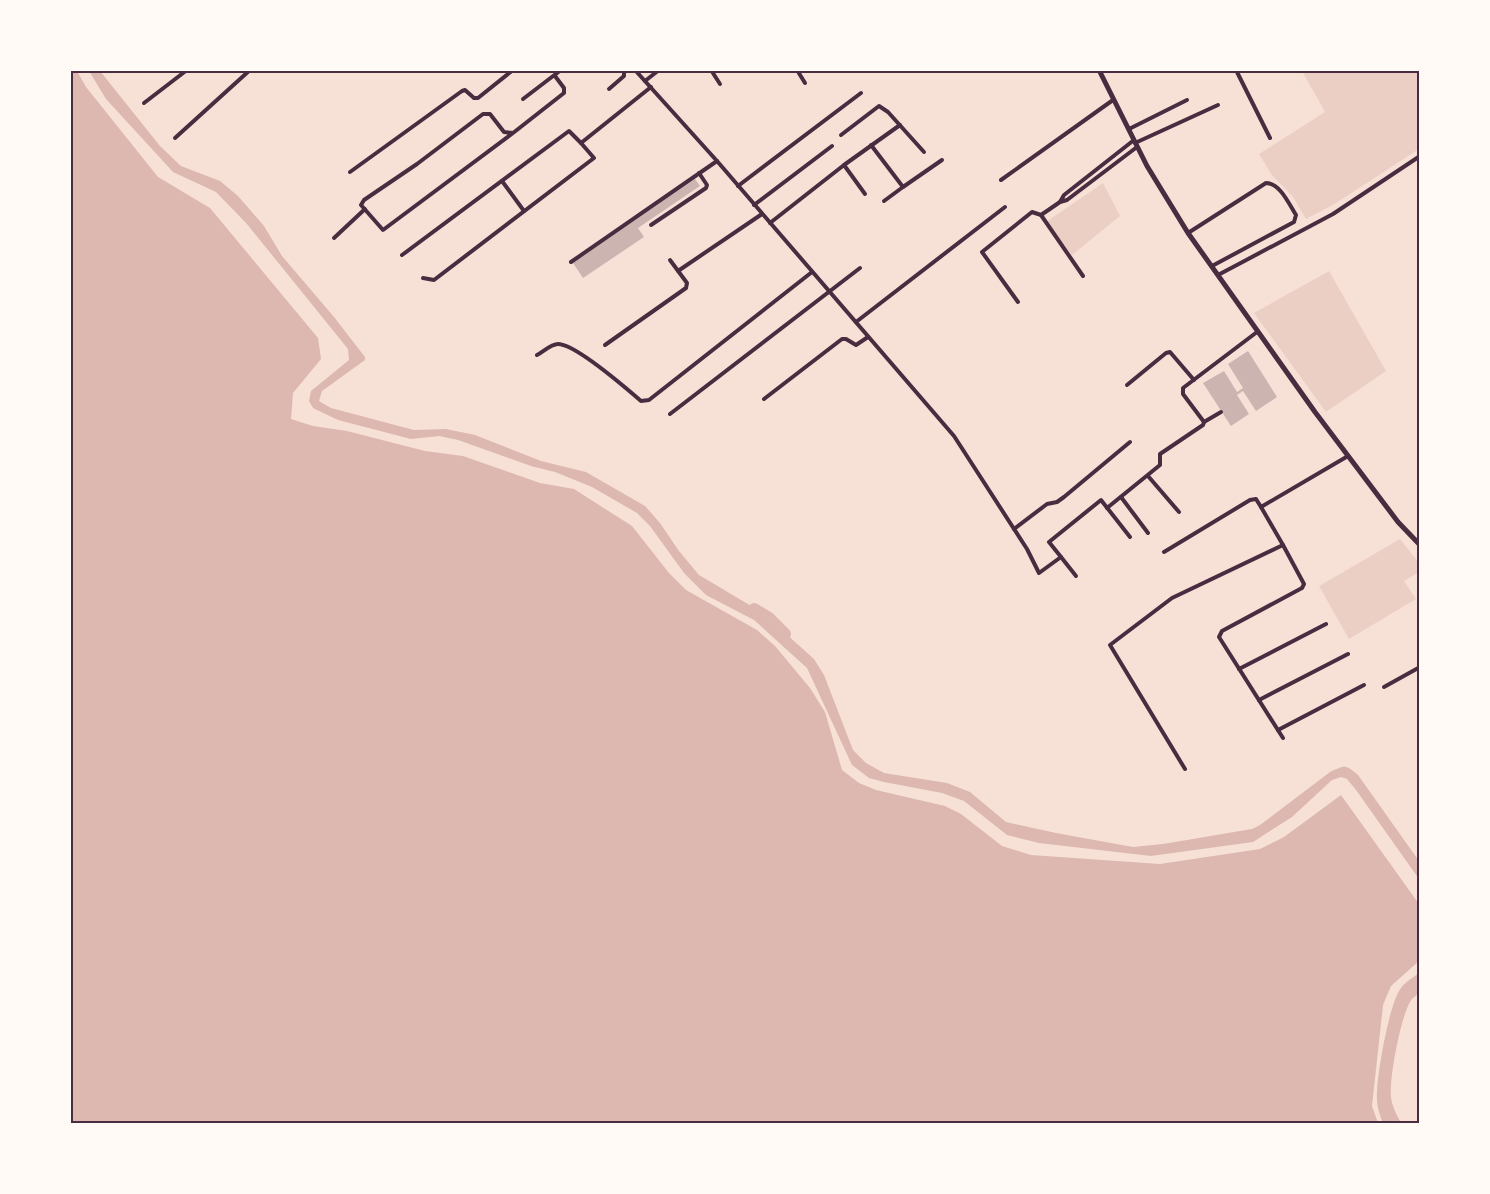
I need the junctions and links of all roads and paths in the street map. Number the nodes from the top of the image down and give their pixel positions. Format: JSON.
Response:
{"nodes":[{"id":1,"x":187,"y":70,"type":"edge"},
{"id":2,"x":249,"y":70,"type":"edge"},
{"id":3,"x":513,"y":70,"type":"edge"},
{"id":4,"x":561,"y":70,"type":"edge"},
{"id":5,"x":624,"y":70,"type":"edge"},
{"id":6,"x":635,"y":70,"type":"edge"},
{"id":7,"x":658,"y":70,"type":"edge"},
{"id":8,"x":711,"y":70,"type":"edge"},
{"id":9,"x":796,"y":70,"type":"edge"},
{"id":10,"x":1236,"y":70,"type":"edge"},
{"id":11,"x":1100,"y":71,"type":"edge"},
{"id":12,"x":555,"y":76,"type":"junction"},
{"id":13,"x":645,"y":81,"type":"junction"},
{"id":14,"x":805,"y":83,"type":"dead end"},
{"id":15,"x":720,"y":84,"type":"dead end"},
{"id":16,"x":651,"y":87,"type":"junction"},
{"id":17,"x":609,"y":89,"type":"dead end"},
{"id":18,"x":861,"y":93,"type":"dead end"},
{"id":19,"x":523,"y":99,"type":"dead end"},
{"id":20,"x":1113,"y":100,"type":"junction"},
{"id":21,"x":1187,"y":100,"type":"dead end"},
{"id":22,"x":144,"y":103,"type":"dead end"},
{"id":23,"x":1218,"y":105,"type":"dead end"},
{"id":24,"x":900,"y":125,"type":"junction"},
{"id":25,"x":1128,"y":129,"type":"junction"},
{"id":26,"x":513,"y":133,"type":"junction"},
{"id":27,"x":841,"y":135,"type":"dead end"},
{"id":28,"x":175,"y":138,"type":"dead end"},
{"id":29,"x":1270,"y":138,"type":"dead end"},
{"id":30,"x":581,"y":143,"type":"junction"},
{"id":31,"x":1135,"y":144,"type":"junction"},
{"id":32,"x":871,"y":145,"type":"junction"},
{"id":33,"x":832,"y":146,"type":"dead end"},
{"id":34,"x":924,"y":152,"type":"dead end"},
{"id":35,"x":1419,"y":156,"type":"edge"},
{"id":36,"x":942,"y":160,"type":"dead end"},
{"id":37,"x":717,"y":161,"type":"junction"},
{"id":38,"x":844,"y":165,"type":"junction"},
{"id":39,"x":350,"y":172,"type":"dead end"},
{"id":40,"x":699,"y":173,"type":"junction"},
{"id":41,"x":1001,"y":180,"type":"dead end"},
{"id":42,"x":502,"y":181,"type":"junction"},
{"id":43,"x":738,"y":186,"type":"junction"},
{"id":44,"x":903,"y":187,"type":"junction"},
{"id":45,"x":865,"y":194,"type":"dead end"},
{"id":46,"x":884,"y":201,"type":"dead end"},
{"id":47,"x":1060,"y":201,"type":"junction"},
{"id":48,"x":754,"y":205,"type":"junction"},
{"id":49,"x":1005,"y":207,"type":"dead end"},
{"id":50,"x":365,"y":209,"type":"junction"},
{"id":51,"x":524,"y":211,"type":"junction"},
{"id":52,"x":762,"y":214,"type":"junction"},
{"id":53,"x":1041,"y":215,"type":"junction"},
{"id":54,"x":770,"y":223,"type":"junction"},
{"id":55,"x":651,"y":225,"type":"dead end"},
{"id":56,"x":1188,"y":232,"type":"junction"},
{"id":57,"x":334,"y":238,"type":"dead end"},
{"id":58,"x":402,"y":255,"type":"dead end"},
{"id":59,"x":670,"y":260,"type":"dead end"},
{"id":60,"x":571,"y":262,"type":"dead end"},
{"id":61,"x":1211,"y":267,"type":"junction"},
{"id":62,"x":860,"y":268,"type":"dead end"},
{"id":63,"x":678,"y":271,"type":"junction"},
{"id":64,"x":812,"y":273,"type":"junction"},
{"id":65,"x":1217,"y":275,"type":"junction"},
{"id":66,"x":1083,"y":276,"type":"dead end"},
{"id":67,"x":423,"y":278,"type":"dead end"},
{"id":68,"x":829,"y":292,"type":"junction"},
{"id":69,"x":1018,"y":302,"type":"dead end"},
{"id":70,"x":855,"y":322,"type":"junction"},
{"id":71,"x":1257,"y":332,"type":"junction"},
{"id":72,"x":868,"y":337,"type":"junction"},
{"id":73,"x":605,"y":345,"type":"dead end"},
{"id":74,"x":537,"y":355,"type":"dead end"},
{"id":75,"x":1194,"y":380,"type":"junction"},
{"id":76,"x":1127,"y":385,"type":"dead end"},
{"id":77,"x":764,"y":399,"type":"dead end"},
{"id":78,"x":1221,"y":412,"type":"dead end"},
{"id":79,"x":670,"y":414,"type":"dead end"},
{"id":80,"x":1204,"y":422,"type":"junction"},
{"id":81,"x":1130,"y":441,"type":"dead end"},
{"id":82,"x":1348,"y":456,"type":"junction"},
{"id":83,"x":1148,"y":476,"type":"junction"},
{"id":84,"x":1121,"y":498,"type":"junction"},
{"id":85,"x":1261,"y":507,"type":"junction"},
{"id":86,"x":1107,"y":508,"type":"junction"},
{"id":87,"x":1179,"y":512,"type":"dead end"},
{"id":88,"x":1014,"y":529,"type":"junction"},
{"id":89,"x":1148,"y":533,"type":"dead end"},
{"id":90,"x":1130,"y":537,"type":"dead end"},
{"id":91,"x":1283,"y":544,"type":"junction"},
{"id":92,"x":1419,"y":545,"type":"edge"},
{"id":93,"x":1164,"y":552,"type":"dead end"},
{"id":94,"x":1060,"y":557,"type":"junction"},
{"id":95,"x":1076,"y":576,"type":"dead end"},
{"id":96,"x":1326,"y":624,"type":"dead end"},
{"id":97,"x":1348,"y":654,"type":"dead end"},
{"id":98,"x":1419,"y":668,"type":"edge"},
{"id":99,"x":1239,"y":669,"type":"junction"},
{"id":100,"x":1364,"y":685,"type":"dead end"},
{"id":101,"x":1384,"y":687,"type":"dead end"},
{"id":102,"x":1259,"y":700,"type":"junction"},
{"id":103,"x":1278,"y":730,"type":"junction"},
{"id":104,"x":1283,"y":738,"type":"dead end"},
{"id":105,"x":1185,"y":769,"type":"dead end"}],
"edges":[{"from":1,"to":22,"type":"street"},
{"from":2,"to":28,"type":"street"},
{"from":3,"to":39,"type":"street"},
{"from":4,"to":12,"type":"street"},
{"from":5,"to":17,"type":"street"},
{"from":6,"to":13,"type":"street"},
{"from":7,"to":13,"type":"street"},
{"from":8,"to":15,"type":"street"},
{"from":9,"to":14,"type":"street"},
{"from":10,"to":29,"type":"street"},
{"from":11,"to":20,"type":"street"},
{"from":12,"to":19,"type":"street"},
{"from":12,"to":26,"type":"street"},
{"from":13,"to":16,"type":"street"},
{"from":16,"to":30,"type":"street"},
{"from":16,"to":37,"type":"street"},
{"from":18,"to":43,"type":"street"},
{"from":20,"to":25,"type":"street"},
{"from":20,"to":41,"type":"street"},
{"from":21,"to":25,"type":"street"},
{"from":23,"to":31,"type":"street"},
{"from":24,"to":27,"type":"street"},
{"from":24,"to":32,"type":"street"},
{"from":24,"to":34,"type":"street"},
{"from":25,"to":31,"type":"street"},
{"from":26,"to":50,"type":"street"},
{"from":26,"to":50,"type":"street"},
{"from":30,"to":42,"type":"street"},
{"from":30,"to":51,"type":"street"},
{"from":31,"to":47,"type":"street"},
{"from":31,"to":47,"type":"street"},
{"from":31,"to":56,"type":"street"},
{"from":32,"to":38,"type":"street"},
{"from":32,"to":44,"type":"street"},
{"from":33,"to":48,"type":"street"},
{"from":35,"to":65,"type":"street"},
{"from":36,"to":44,"type":"street"},
{"from":37,"to":40,"type":"street"},
{"from":37,"to":43,"type":"street"},
{"from":38,"to":45,"type":"street"},
{"from":38,"to":54,"type":"street"},
{"from":40,"to":55,"type":"street"},
{"from":40,"to":60,"type":"street"},
{"from":42,"to":51,"type":"street"},
{"from":42,"to":58,"type":"street"},
{"from":43,"to":48,"type":"street"},
{"from":44,"to":46,"type":"street"},
{"from":47,"to":53,"type":"street"},
{"from":48,"to":52,"type":"street"},
{"from":49,"to":70,"type":"street"},
{"from":50,"to":57,"type":"street"},
{"from":51,"to":67,"type":"street"},
{"from":52,"to":54,"type":"street"},
{"from":52,"to":63,"type":"street"},
{"from":53,"to":66,"type":"street"},
{"from":53,"to":69,"type":"street"},
{"from":54,"to":64,"type":"street"},
{"from":56,"to":61,"type":"street"},
{"from":56,"to":61,"type":"street"},
{"from":59,"to":63,"type":"street"},
{"from":61,"to":65,"type":"street"},
{"from":62,"to":68,"type":"street"},
{"from":63,"to":73,"type":"street"},
{"from":64,"to":68,"type":"street"},
{"from":64,"to":74,"type":"street"},
{"from":65,"to":71,"type":"street"},
{"from":68,"to":70,"type":"street"},
{"from":68,"to":79,"type":"street"},
{"from":70,"to":72,"type":"street"},
{"from":71,"to":75,"type":"street"},
{"from":71,"to":82,"type":"street"},
{"from":72,"to":77,"type":"street"},
{"from":72,"to":88,"type":"street"},
{"from":75,"to":76,"type":"street"},
{"from":75,"to":80,"type":"street"},
{"from":78,"to":80,"type":"street"},
{"from":80,"to":83,"type":"street"},
{"from":81,"to":88,"type":"street"},
{"from":82,"to":85,"type":"street"},
{"from":82,"to":92,"type":"street"},
{"from":83,"to":84,"type":"street"},
{"from":83,"to":87,"type":"street"},
{"from":84,"to":86,"type":"street"},
{"from":84,"to":89,"type":"street"},
{"from":85,"to":91,"type":"street"},
{"from":85,"to":93,"type":"street"},
{"from":86,"to":90,"type":"street"},
{"from":86,"to":94,"type":"street"},
{"from":88,"to":94,"type":"street"},
{"from":91,"to":99,"type":"street"},
{"from":91,"to":105,"type":"street"},
{"from":94,"to":95,"type":"street"},
{"from":96,"to":99,"type":"street"},
{"from":97,"to":102,"type":"street"},
{"from":98,"to":101,"type":"street"},
{"from":99,"to":102,"type":"street"},
{"from":100,"to":103,"type":"street"},
{"from":102,"to":103,"type":"street"},
{"from":103,"to":104,"type":"street"}]}
